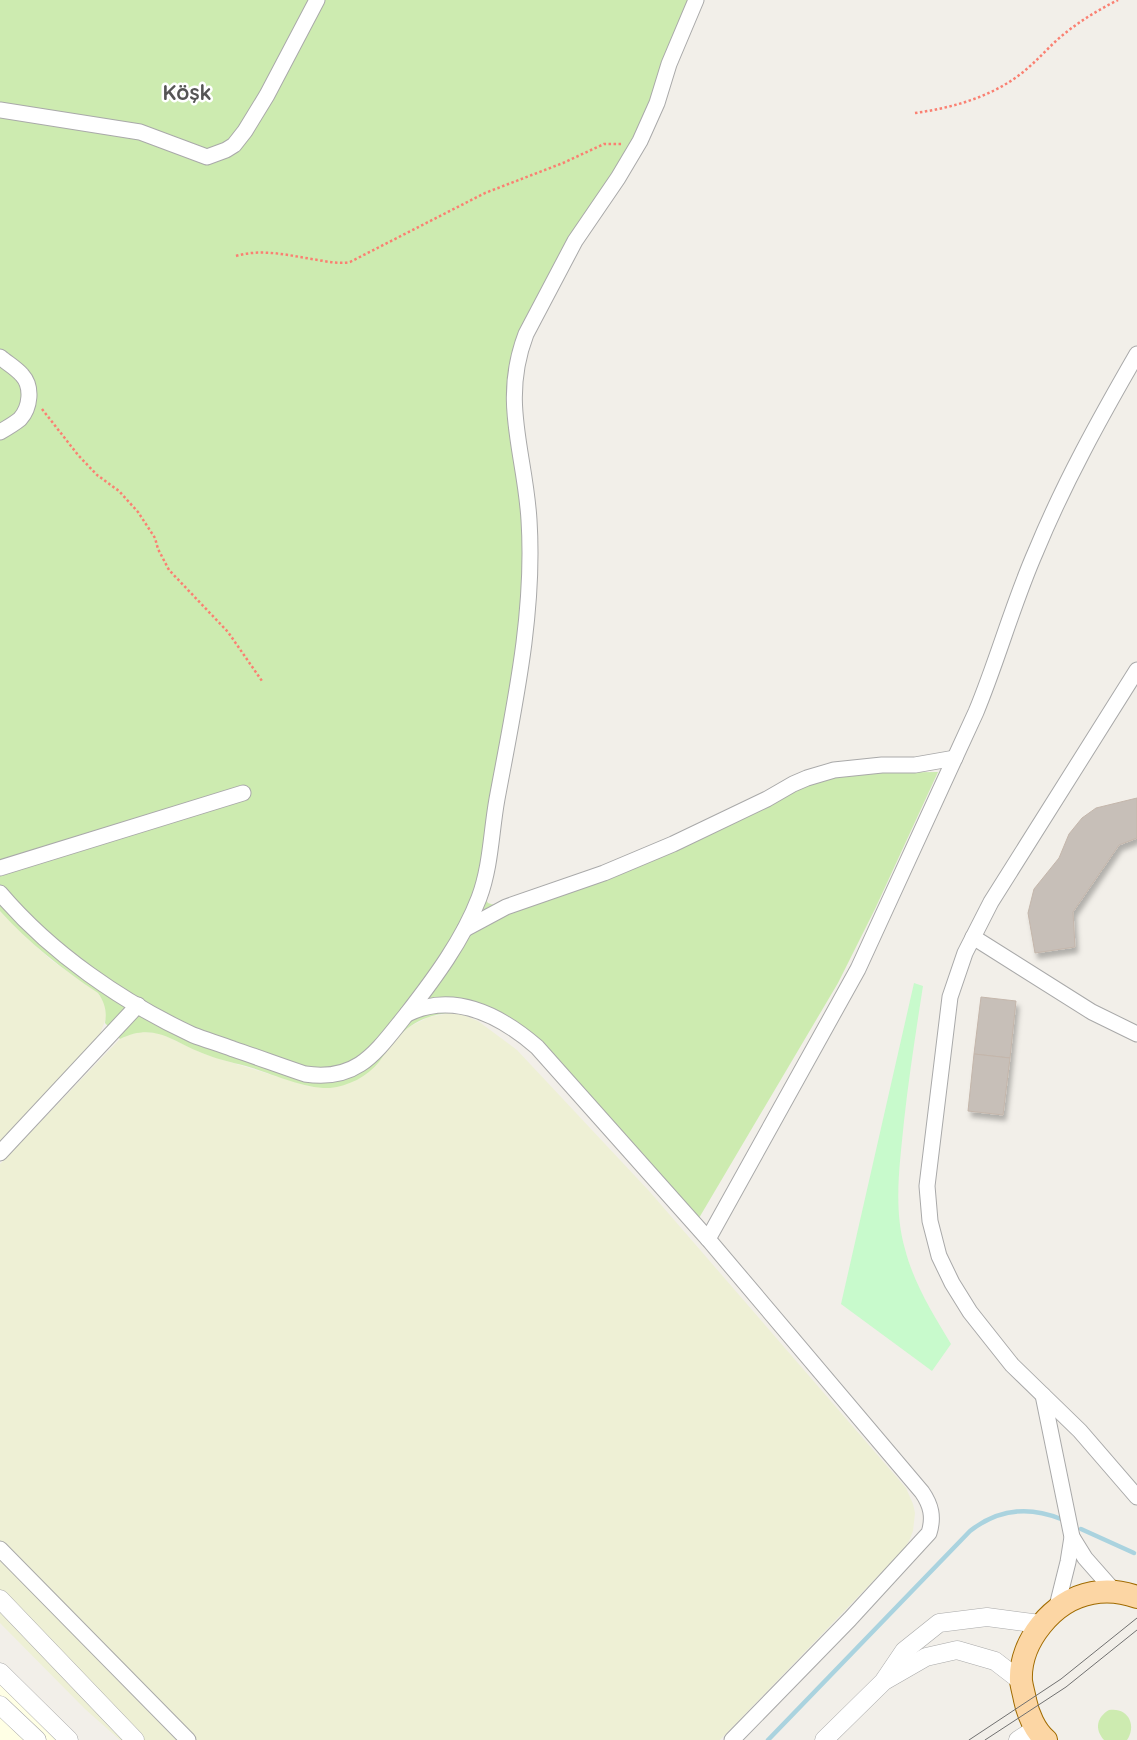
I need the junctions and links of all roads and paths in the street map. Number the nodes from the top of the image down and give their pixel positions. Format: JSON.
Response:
{"nodes":[{"id":1,"x":317,"y":0,"type":"edge"},
{"id":2,"x":696,"y":0,"type":"edge"},
{"id":3,"x":1118,"y":0,"type":"edge"},
{"id":4,"x":0,"y":110,"type":"edge"},
{"id":5,"x":915,"y":113,"type":"dead end"},
{"id":6,"x":638,"y":145,"type":"junction"},
{"id":7,"x":236,"y":256,"type":"dead end"},
{"id":8,"x":1137,"y":354,"type":"edge"},
{"id":9,"x":0,"y":357,"type":"edge"},
{"id":10,"x":29,"y":389,"type":"junction"},
{"id":11,"x":0,"y":432,"type":"edge"},
{"id":12,"x":1137,"y":670,"type":"edge"},
{"id":13,"x":262,"y":681,"type":"dead end"},
{"id":14,"x":955,"y":758,"type":"junction"},
{"id":15,"x":243,"y":793,"type":"dead end"},
{"id":16,"x":0,"y":868,"type":"edge"},
{"id":17,"x":0,"y":893,"type":"edge"},
{"id":18,"x":465,"y":929,"type":"junction"},
{"id":19,"x":973,"y":937,"type":"junction"},
{"id":20,"x":138,"y":1005,"type":"junction"},
{"id":21,"x":406,"y":1015,"type":"junction"},
{"id":22,"x":1137,"y":1034,"type":"edge"},
{"id":23,"x":0,"y":1153,"type":"edge"},
{"id":24,"x":708,"y":1239,"type":"junction"},
{"id":25,"x":1043,"y":1396,"type":"junction"},
{"id":26,"x":1137,"y":1498,"type":"edge"},
{"id":27,"x":1072,"y":1537,"type":"junction"},
{"id":28,"x":0,"y":1549,"type":"edge"},
{"id":29,"x":1130,"y":1594,"type":"edge"},
{"id":30,"x":0,"y":1599,"type":"edge"},
{"id":31,"x":1048,"y":1617,"type":"junction"},
{"id":32,"x":0,"y":1672,"type":"edge"},
{"id":33,"x":1021,"y":1681,"type":"junction"},
{"id":34,"x":883,"y":1682,"type":"junction"},
{"id":35,"x":0,"y":1705,"type":"edge"},
{"id":36,"x":1042,"y":1734,"type":"edge"},
{"id":37,"x":37,"y":1740,"type":"edge"},
{"id":38,"x":69,"y":1740,"type":"edge"},
{"id":39,"x":135,"y":1740,"type":"edge"},
{"id":40,"x":188,"y":1740,"type":"edge"},
{"id":41,"x":732,"y":1740,"type":"edge"},
{"id":42,"x":824,"y":1740,"type":"edge"},
{"id":43,"x":1018,"y":1740,"type":"edge"}],
"edges":[{"from":1,"to":4,"type":"street"},
{"from":2,"to":6,"type":"street"},
{"from":3,"to":5,"type":"path"},
{"from":6,"to":7,"type":"path"},
{"from":6,"to":18,"type":"street"},
{"from":8,"to":14,"type":"street"},
{"from":9,"to":10,"type":"street"},
{"from":10,"to":11,"type":"street"},
{"from":10,"to":13,"type":"path"},
{"from":12,"to":19,"type":"street"},
{"from":14,"to":18,"type":"street"},
{"from":14,"to":24,"type":"street"},
{"from":15,"to":16,"type":"street"},
{"from":17,"to":20,"type":"street"},
{"from":18,"to":21,"type":"street"},
{"from":19,"to":22,"type":"street"},
{"from":19,"to":25,"type":"street"},
{"from":20,"to":21,"type":"street"},
{"from":20,"to":23,"type":"street"},
{"from":21,"to":24,"type":"street"},
{"from":24,"to":41,"type":"street"},
{"from":25,"to":26,"type":"street"},
{"from":25,"to":27,"type":"street"},
{"from":27,"to":29,"type":"street"},
{"from":27,"to":31,"type":"street"},
{"from":28,"to":40,"type":"street"},
{"from":29,"to":31,"type":"main road"},
{"from":30,"to":39,"type":"street"},
{"from":31,"to":33,"type":"main road"},
{"from":31,"to":34,"type":"street"},
{"from":32,"to":38,"type":"street"},
{"from":33,"to":34,"type":"street"},
{"from":33,"to":36,"type":"main road"},
{"from":34,"to":42,"type":"street"},
{"from":35,"to":37,"type":"street"},
{"from":36,"to":43,"type":"street"}]}
